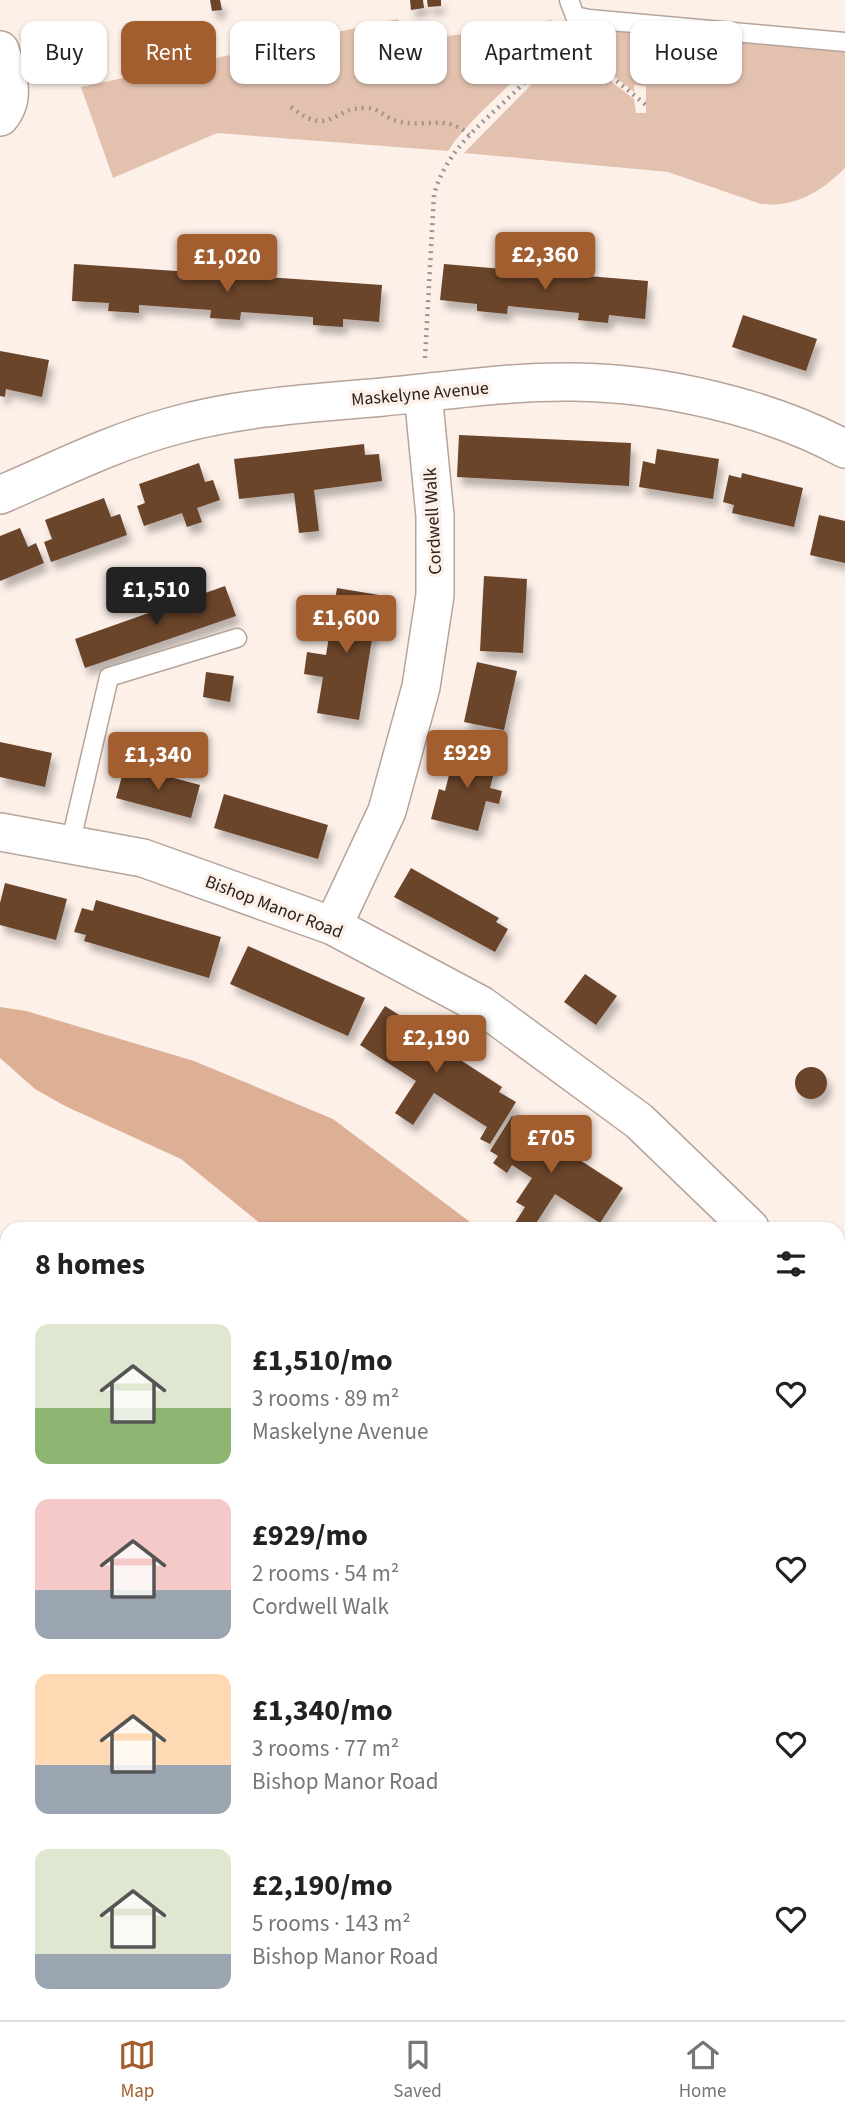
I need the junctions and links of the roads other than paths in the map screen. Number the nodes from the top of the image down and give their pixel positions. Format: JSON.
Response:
{"nodes":[{"id":1,"x":572,"y":8,"type":"edge"},
{"id":2,"x":845,"y":42,"type":"edge"},
{"id":3,"x":0,"y":51,"type":"edge"},
{"id":4,"x":0,"y":117,"type":"edge"},
{"id":5,"x":423,"y":393,"type":"junction"},
{"id":6,"x":845,"y":449,"type":"edge"},
{"id":7,"x":0,"y":495,"type":"edge"},
{"id":8,"x":237,"y":638,"type":"dead end"},
{"id":9,"x":0,"y":832,"type":"edge"},
{"id":10,"x":70,"y":845,"type":"junction"},
{"id":11,"x":333,"y":926,"type":"junction"},
{"id":12,"x":744,"y":1222,"type":"edge"}],
"edges":[{"from":1,"to":2,"type":"lane"},
{"from":3,"to":4,"type":"street"},
{"from":5,"to":6,"type":"street","name":"Maskelyne Avenue"},
{"from":5,"to":7,"type":"street","name":"Maskelyne Avenue"},
{"from":5,"to":11,"type":"street","name":"Cordwell Walk"},
{"from":8,"to":10,"type":"lane"},
{"from":9,"to":10,"type":"street","name":"Bishop Manor Road"},
{"from":10,"to":11,"type":"street","name":"Bishop Manor Road"},
{"from":11,"to":12,"type":"street","name":"Bishop Manor Road"}]}
